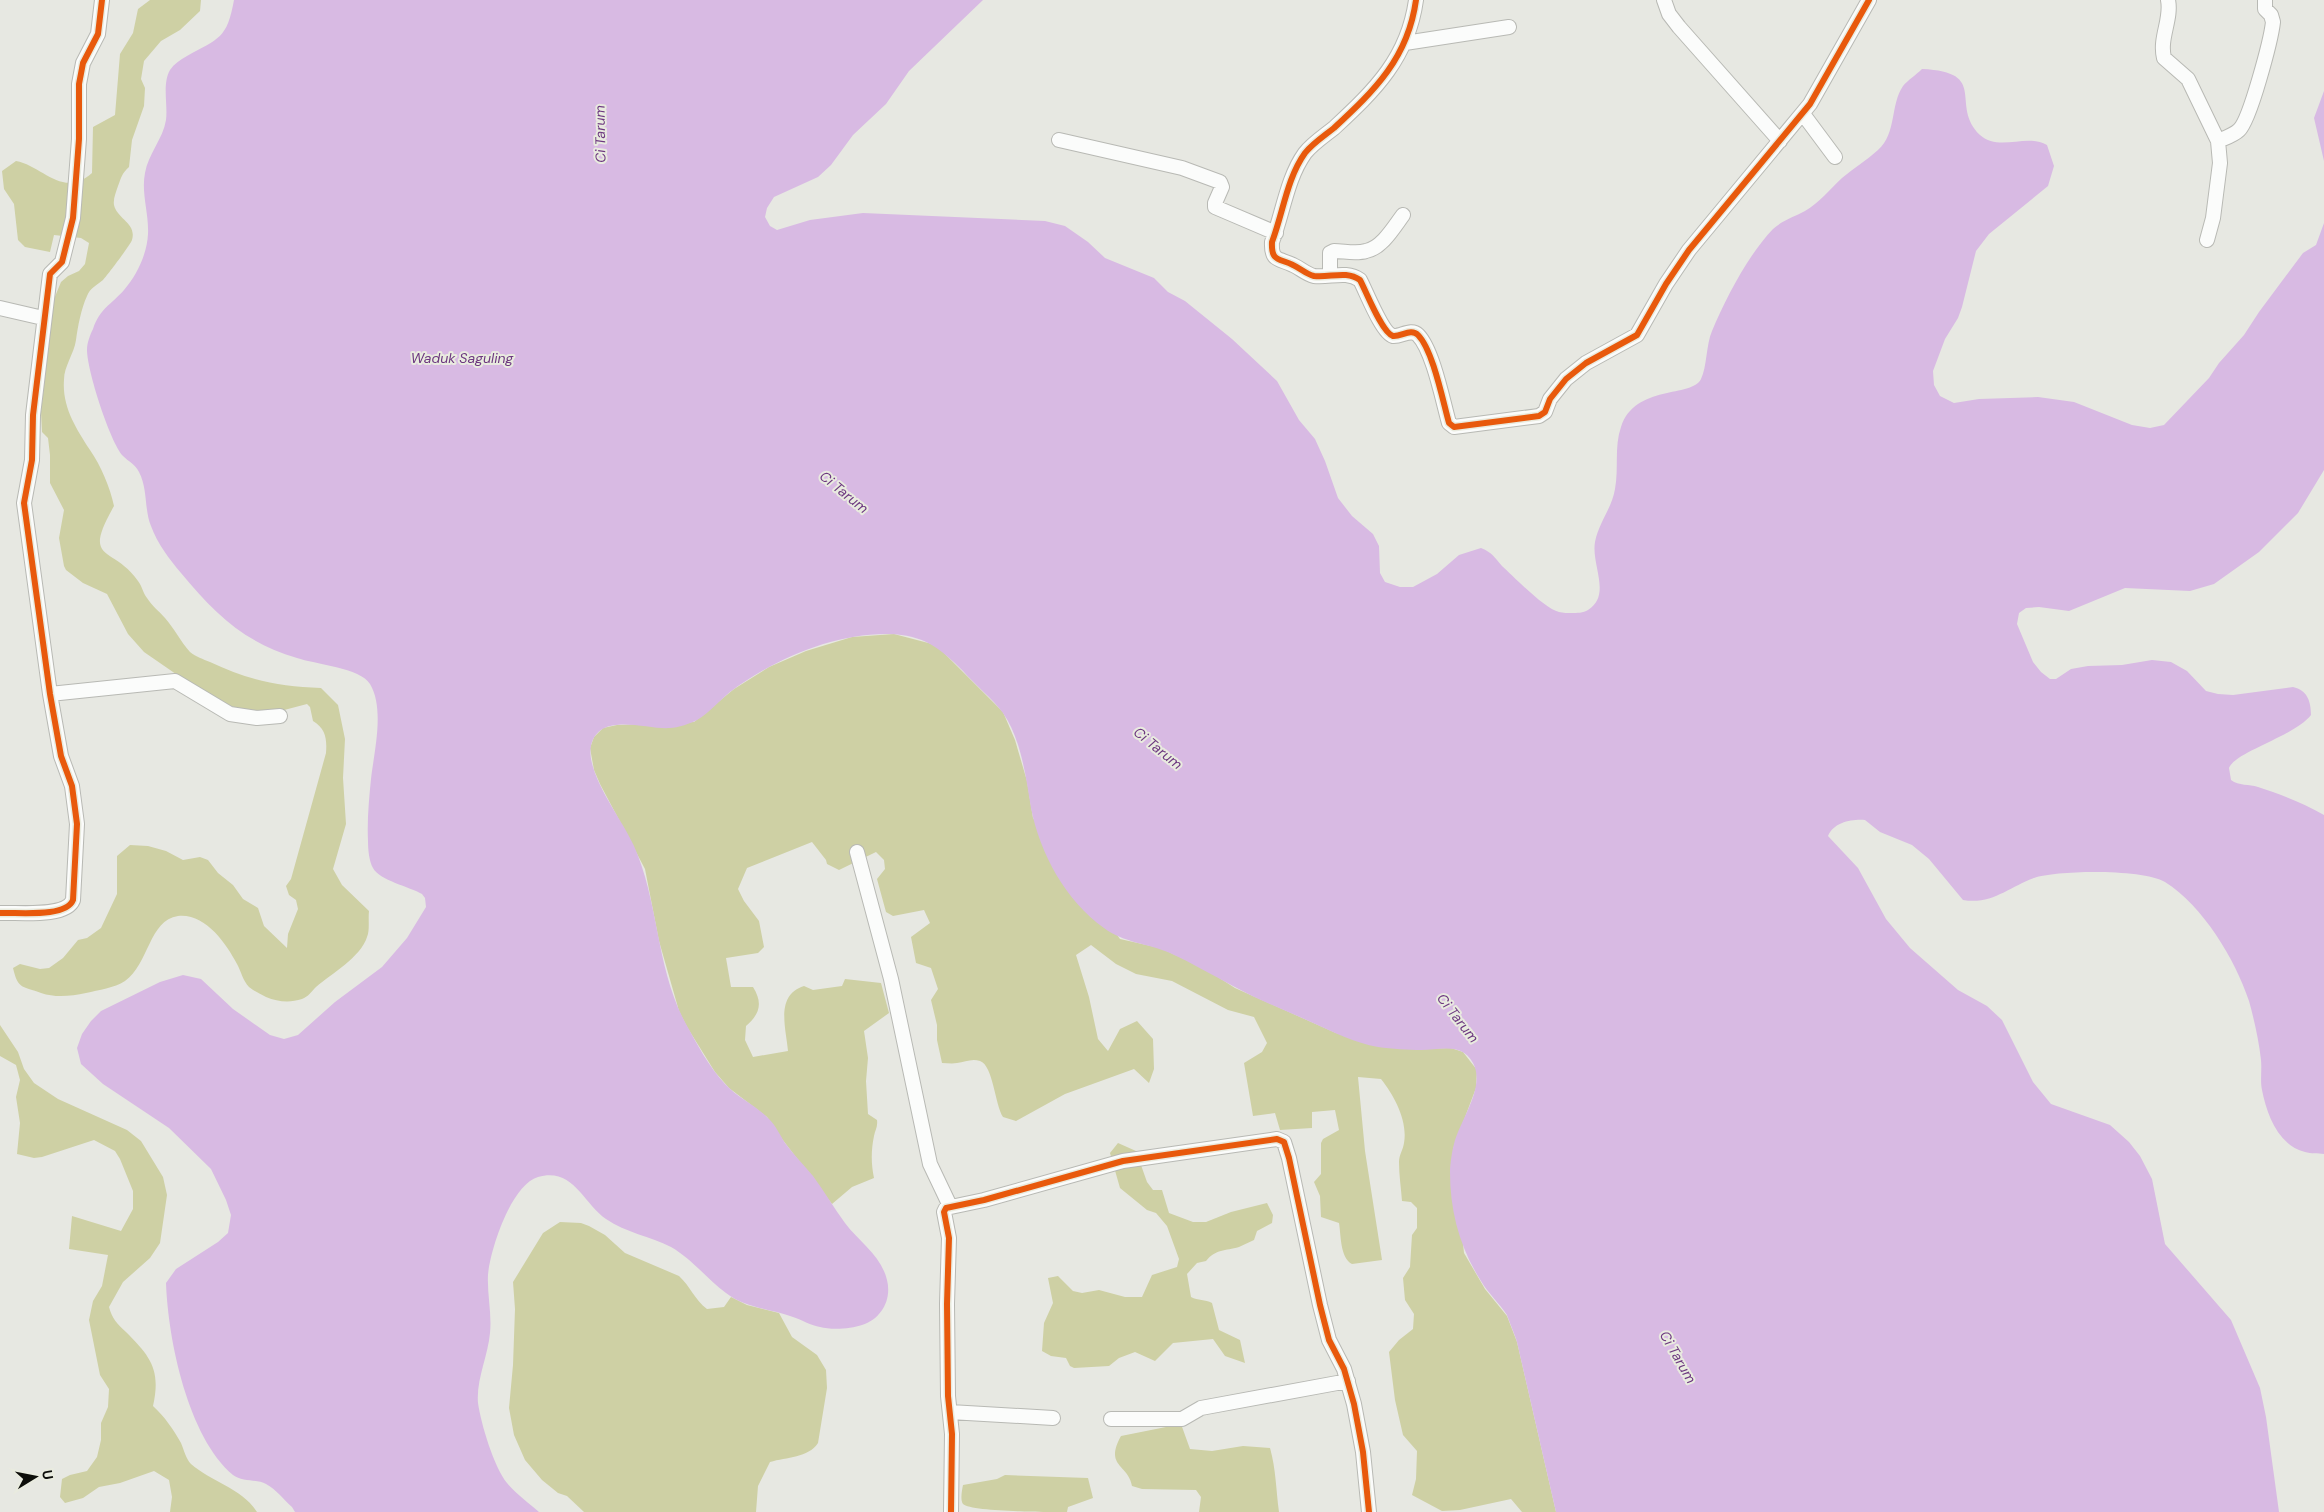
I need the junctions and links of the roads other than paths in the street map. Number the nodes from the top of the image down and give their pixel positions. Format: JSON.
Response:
{"nodes":[{"id":1,"x":102,"y":0,"type":"edge"},
{"id":2,"x":1416,"y":0,"type":"edge"},
{"id":3,"x":1664,"y":0,"type":"edge"},
{"id":4,"x":1869,"y":0,"type":"edge"},
{"id":5,"x":2168,"y":0,"type":"edge"},
{"id":6,"x":2265,"y":0,"type":"edge"},
{"id":7,"x":1509,"y":27,"type":"dead end"},
{"id":8,"x":1405,"y":42,"type":"junction"},
{"id":9,"x":1803,"y":114,"type":"junction"},
{"id":10,"x":1059,"y":140,"type":"dead end"},
{"id":11,"x":1780,"y":141,"type":"junction"},
{"id":12,"x":2218,"y":141,"type":"junction"},
{"id":13,"x":1835,"y":157,"type":"dead end"},
{"id":14,"x":1403,"y":215,"type":"dead end"},
{"id":15,"x":1276,"y":233,"type":"junction"},
{"id":16,"x":2207,"y":240,"type":"dead end"},
{"id":17,"x":1330,"y":275,"type":"junction"},
{"id":18,"x":0,"y":308,"type":"edge"},
{"id":19,"x":43,"y":318,"type":"junction"},
{"id":20,"x":50,"y":694,"type":"junction"},
{"id":21,"x":280,"y":716,"type":"dead end"},
{"id":22,"x":857,"y":852,"type":"dead end"},
{"id":23,"x":0,"y":913,"type":"edge"},
{"id":24,"x":950,"y":1206,"type":"junction"},
{"id":25,"x":1348,"y":1381,"type":"junction"},
{"id":26,"x":950,"y":1412,"type":"junction"},
{"id":27,"x":1054,"y":1418,"type":"dead end"},
{"id":28,"x":1111,"y":1419,"type":"dead end"},
{"id":29,"x":951,"y":1512,"type":"edge"},
{"id":30,"x":1369,"y":1512,"type":"edge"}],
"edges":[{"from":1,"to":19,"type":"street"},
{"from":2,"to":8,"type":"street"},
{"from":3,"to":11,"type":"street"},
{"from":4,"to":9,"type":"street"},
{"from":5,"to":12,"type":"street"},
{"from":6,"to":12,"type":"street"},
{"from":7,"to":8,"type":"street"},
{"from":8,"to":15,"type":"street"},
{"from":9,"to":11,"type":"street"},
{"from":9,"to":13,"type":"street"},
{"from":10,"to":15,"type":"street"},
{"from":11,"to":17,"type":"street"},
{"from":12,"to":16,"type":"street"},
{"from":14,"to":17,"type":"street"},
{"from":15,"to":17,"type":"street"},
{"from":18,"to":19,"type":"street"},
{"from":19,"to":20,"type":"street"},
{"from":20,"to":21,"type":"street"},
{"from":20,"to":23,"type":"street"},
{"from":22,"to":24,"type":"street"},
{"from":24,"to":25,"type":"street"},
{"from":24,"to":26,"type":"street"},
{"from":25,"to":28,"type":"street"},
{"from":25,"to":30,"type":"street"},
{"from":26,"to":27,"type":"street"},
{"from":26,"to":29,"type":"street"}]}
